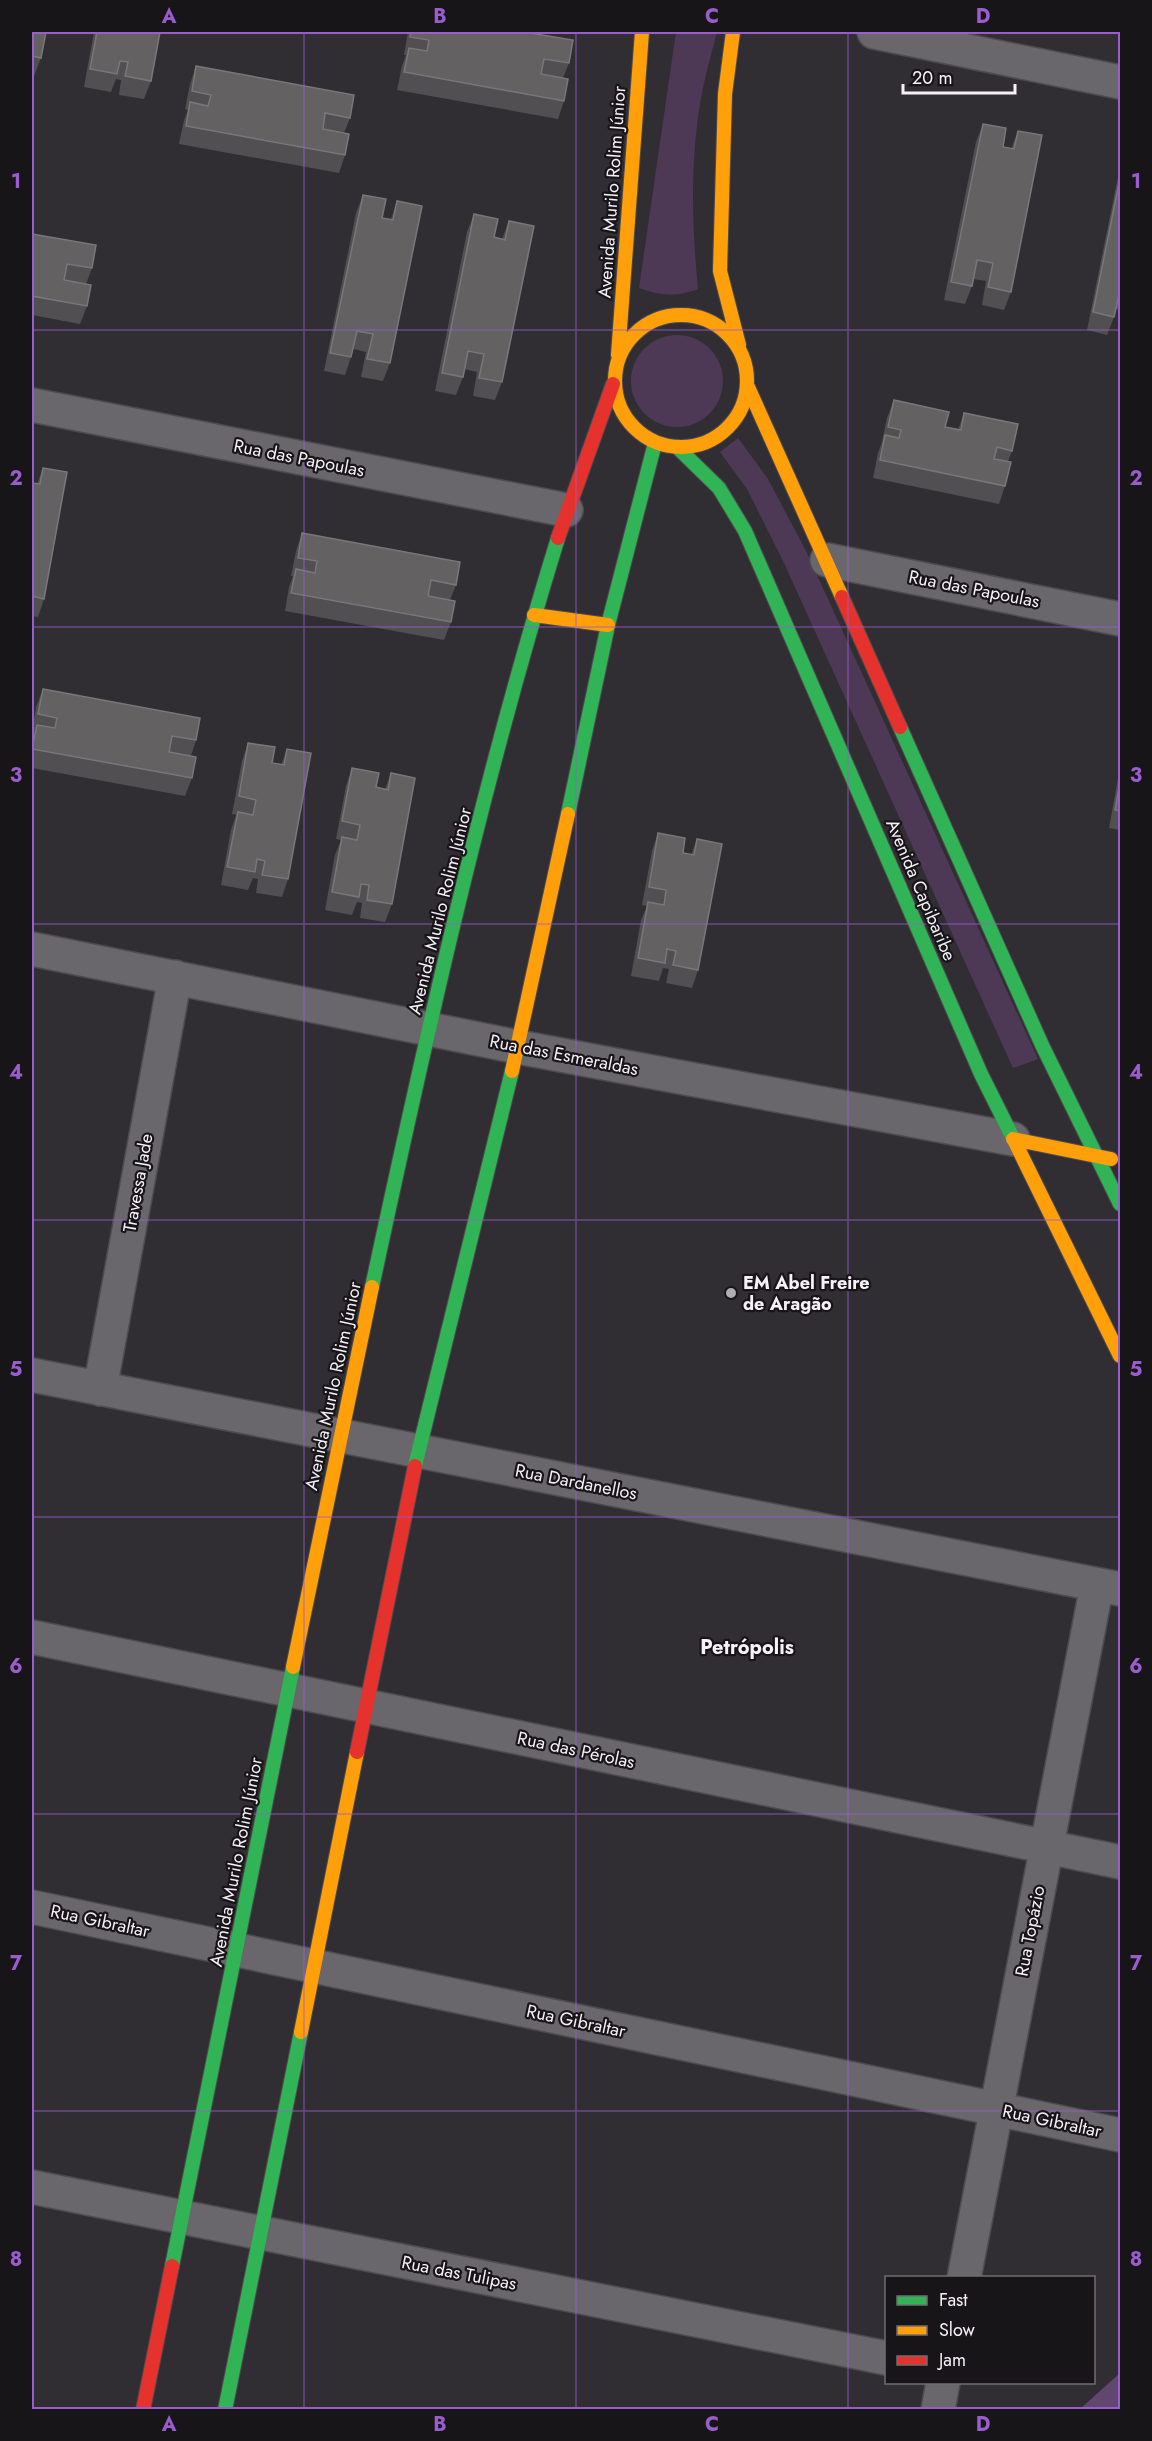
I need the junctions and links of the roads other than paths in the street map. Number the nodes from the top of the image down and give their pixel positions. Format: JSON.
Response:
{"nodes":[{"id":1,"x":642,"y":32,"type":"edge"},
{"id":2,"x":733,"y":32,"type":"edge"},
{"id":3,"x":874,"y":32,"type":"edge"},
{"id":4,"x":1120,"y":82,"type":"edge"},
{"id":5,"x":739,"y":345,"type":"junction"},
{"id":6,"x":618,"y":355,"type":"junction"},
{"id":7,"x":613,"y":384,"type":"junction"},
{"id":8,"x":748,"y":387,"type":"junction"},
{"id":9,"x":32,"y":405,"type":"edge"},
{"id":10,"x":655,"y":443,"type":"junction"},
{"id":11,"x":678,"y":448,"type":"junction"},
{"id":12,"x":566,"y":510,"type":"junction"},
{"id":13,"x":827,"y":560,"type":"junction"},
{"id":14,"x":534,"y":615,"type":"junction"},
{"id":15,"x":1120,"y":619,"type":"edge"},
{"id":16,"x":608,"y":625,"type":"junction"},
{"id":17,"x":32,"y":949,"type":"edge"},
{"id":18,"x":175,"y":977,"type":"junction"},
{"id":19,"x":429,"y":1028,"type":"junction"},
{"id":20,"x":518,"y":1047,"type":"junction"},
{"id":21,"x":1013,"y":1139,"type":"junction"},
{"id":22,"x":1097,"y":1157,"type":"junction"},
{"id":23,"x":1120,"y":1161,"type":"edge"},
{"id":24,"x":1120,"y":1204,"type":"edge"},
{"id":25,"x":1120,"y":1356,"type":"edge"},
{"id":26,"x":32,"y":1375,"type":"edge"},
{"id":27,"x":100,"y":1389,"type":"junction"},
{"id":28,"x":340,"y":1436,"type":"junction"},
{"id":29,"x":418,"y":1451,"type":"junction"},
{"id":30,"x":1109,"y":1587,"type":"edge"},
{"id":31,"x":32,"y":1637,"type":"edge"},
{"id":32,"x":288,"y":1690,"type":"junction"},
{"id":33,"x":367,"y":1707,"type":"junction"},
{"id":34,"x":1046,"y":1847,"type":"junction"},
{"id":35,"x":1120,"y":1862,"type":"edge"},
{"id":36,"x":32,"y":1907,"type":"edge"},
{"id":37,"x":236,"y":1950,"type":"junction"},
{"id":38,"x":315,"y":1966,"type":"junction"},
{"id":39,"x":996,"y":2109,"type":"junction"},
{"id":40,"x":1120,"y":2135,"type":"edge"},
{"id":41,"x":32,"y":2187,"type":"edge"},
{"id":42,"x":182,"y":2217,"type":"junction"},
{"id":43,"x":261,"y":2233,"type":"junction"},
{"id":44,"x":964,"y":2276,"type":"edge"},
{"id":45,"x":885,"y":2358,"type":"edge"},
{"id":46,"x":943,"y":2384,"type":"edge"},
{"id":47,"x":143,"y":2409,"type":"edge"},
{"id":48,"x":225,"y":2409,"type":"edge"},
{"id":49,"x":938,"y":2409,"type":"edge"}],
"edges":[{"from":1,"to":6,"type":"street","name":"Avenida Murilo Rolim Júnior"},
{"from":2,"to":5,"type":"street"},
{"from":3,"to":4,"type":"street"},
{"from":5,"to":6,"type":"street"},
{"from":5,"to":8,"type":"street"},
{"from":6,"to":7,"type":"street"},
{"from":7,"to":10,"type":"street"},
{"from":7,"to":12,"type":"street","name":"Avenida Murilo Rolim Júnior"},
{"from":8,"to":11,"type":"street"},
{"from":8,"to":13,"type":"street"},
{"from":9,"to":12,"type":"street","name":"Rua das Papoulas"},
{"from":10,"to":11,"type":"street"},
{"from":10,"to":16,"type":"street"},
{"from":11,"to":21,"type":"street","name":"Avenida Capibaribe"},
{"from":12,"to":14,"type":"street","name":"Avenida Murilo Rolim Júnior"},
{"from":13,"to":15,"type":"street","name":"Rua das Papoulas"},
{"from":13,"to":22,"type":"street"},
{"from":14,"to":16,"type":"street"},
{"from":14,"to":19,"type":"street","name":"Avenida Murilo Rolim Júnior"},
{"from":16,"to":20,"type":"street"},
{"from":17,"to":18,"type":"street","name":"Rua das Esmeraldas"},
{"from":18,"to":19,"type":"street","name":"Rua das Esmeraldas"},
{"from":18,"to":27,"type":"street","name":"Travessa Jade"},
{"from":19,"to":20,"type":"street","name":"Rua das Esmeraldas"},
{"from":19,"to":28,"type":"street","name":"Avenida Murilo Rolim Júnior"},
{"from":20,"to":21,"type":"street","name":"Rua das Esmeraldas"},
{"from":20,"to":29,"type":"street"},
{"from":21,"to":22,"type":"street","name":"Rua das Esmeraldas"},
{"from":21,"to":25,"type":"street","name":"Avenida Capibaribe"},
{"from":22,"to":23,"type":"street","name":"Rua das Esmeraldas"},
{"from":22,"to":24,"type":"street"},
{"from":26,"to":27,"type":"street","name":"Rua Dardanellos"},
{"from":27,"to":28,"type":"street","name":"Rua Dardanellos"},
{"from":28,"to":29,"type":"street","name":"Rua Dardanellos"},
{"from":28,"to":32,"type":"street","name":"Avenida Murilo Rolim Júnior"},
{"from":29,"to":30,"type":"street","name":"Rua Dardanellos"},
{"from":29,"to":33,"type":"street"},
{"from":30,"to":34,"type":"street","name":"Rua Topázio"},
{"from":31,"to":32,"type":"street","name":"Rua das Pérolas"},
{"from":32,"to":33,"type":"street","name":"Rua das Pérolas"},
{"from":32,"to":37,"type":"street","name":"Avenida Murilo Rolim Júnior"},
{"from":33,"to":34,"type":"street","name":"Rua das Pérolas"},
{"from":33,"to":38,"type":"street"},
{"from":34,"to":35,"type":"street","name":"Rua das Pérolas"},
{"from":34,"to":39,"type":"street","name":"Rua Topázio"},
{"from":36,"to":37,"type":"street","name":"Rua Gibraltar"},
{"from":37,"to":38,"type":"street","name":"Rua Gibraltar"},
{"from":37,"to":42,"type":"street","name":"Avenida Murilo Rolim Júnior"},
{"from":38,"to":39,"type":"street","name":"Rua Gibraltar"},
{"from":38,"to":43,"type":"street"},
{"from":39,"to":40,"type":"street","name":"Rua Gibraltar"},
{"from":39,"to":44,"type":"street","name":"Rua Topázio"},
{"from":41,"to":42,"type":"street","name":"Rua das Tulipas"},
{"from":42,"to":43,"type":"street","name":"Rua das Tulipas"},
{"from":42,"to":47,"type":"street","name":"Avenida Murilo Rolim Júnior"},
{"from":43,"to":45,"type":"street","name":"Rua das Tulipas"},
{"from":43,"to":48,"type":"street"},
{"from":46,"to":49,"type":"street"}]}
